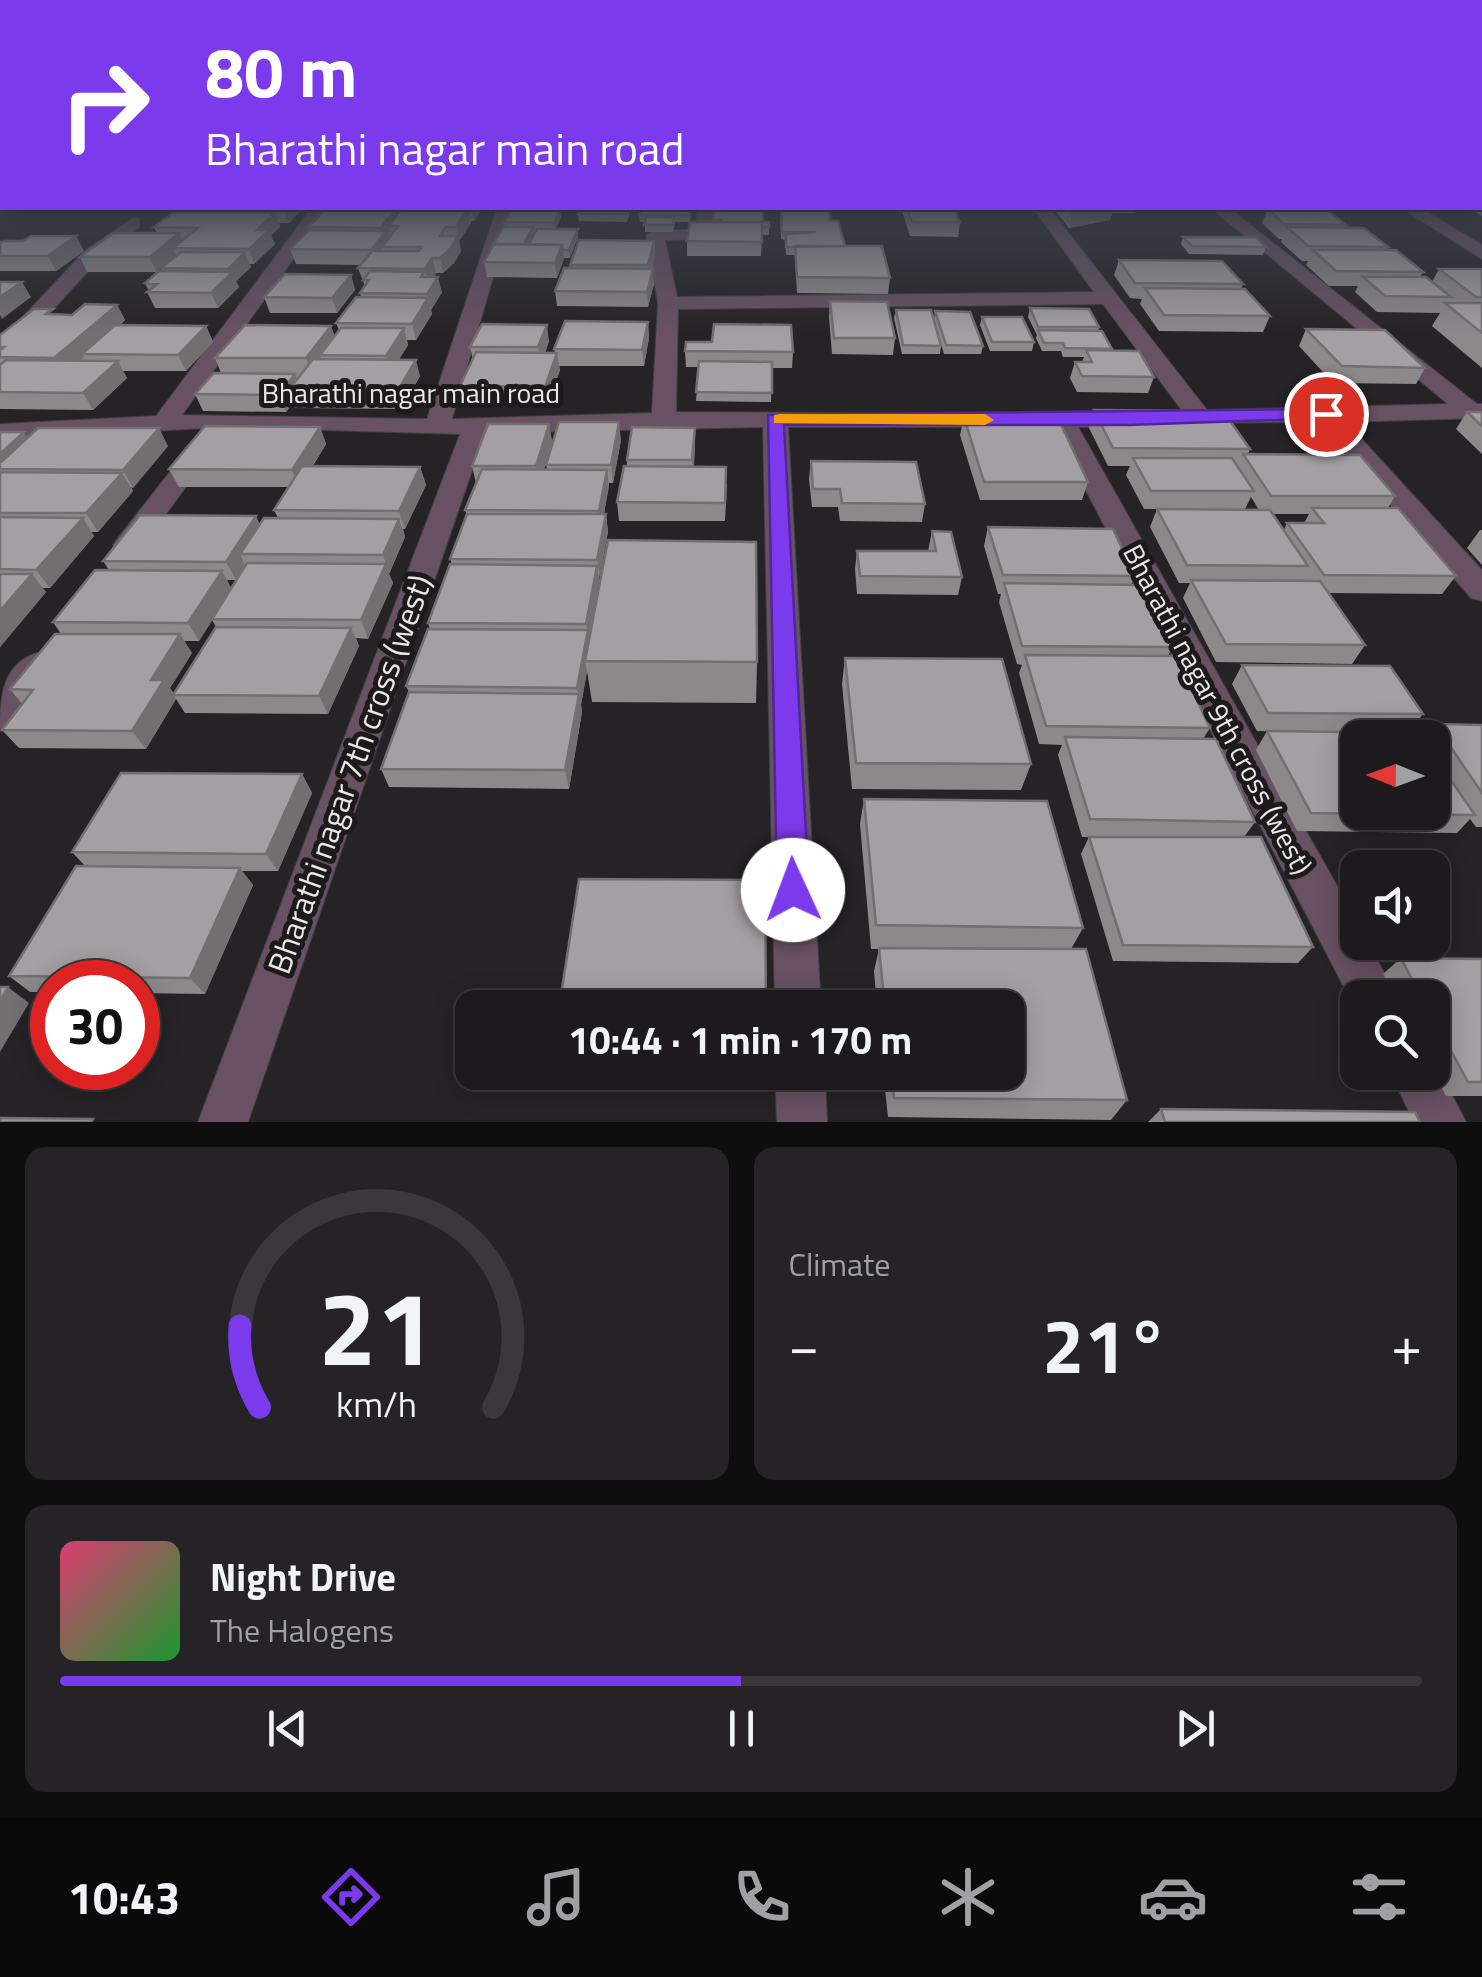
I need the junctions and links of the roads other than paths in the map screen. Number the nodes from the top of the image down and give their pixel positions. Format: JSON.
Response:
{"nodes":[{"id":1,"x":126,"y":229,"type":"edge"},
{"id":2,"x":306,"y":229,"type":"edge"},
{"id":3,"x":499,"y":229,"type":"edge"},
{"id":4,"x":705,"y":229,"type":"edge"},
{"id":5,"x":1057,"y":229,"type":"edge"},
{"id":6,"x":1245,"y":229,"type":"edge"},
{"id":7,"x":1444,"y":229,"type":"edge"},
{"id":8,"x":1482,"y":253,"type":"edge"},
{"id":9,"x":1109,"y":298,"type":"junction"},
{"id":10,"x":668,"y":303,"type":"junction"},
{"id":11,"x":0,"y":354,"type":"edge"},
{"id":12,"x":1476,"y":411,"type":"edge"},
{"id":13,"x":1326,"y":414,"type":"junction"},
{"id":14,"x":1200,"y":418,"type":"junction"},
{"id":15,"x":775,"y":419,"type":"junction"},
{"id":16,"x":222,"y":420,"type":"junction"},
{"id":17,"x":664,"y":420,"type":"junction"},
{"id":18,"x":1062,"y":420,"type":"junction"},
{"id":19,"x":164,"y":422,"type":"junction"},
{"id":20,"x":456,"y":426,"type":"junction"},
{"id":21,"x":0,"y":432,"type":"edge"},
{"id":22,"x":105,"y":576,"type":"edge"},
{"id":23,"x":1482,"y":590,"type":"edge"},
{"id":24,"x":58,"y":638,"type":"edge"},
{"id":25,"x":0,"y":715,"type":"edge"},
{"id":26,"x":1364,"y":980,"type":"edge"},
{"id":27,"x":797,"y":990,"type":"edge"},
{"id":28,"x":801,"y":1090,"type":"edge"},
{"id":29,"x":1424,"y":1090,"type":"edge"},
{"id":30,"x":223,"y":1122,"type":"edge"},
{"id":31,"x":802,"y":1122,"type":"edge"},
{"id":32,"x":1441,"y":1122,"type":"edge"}],
"edges":[{"from":1,"to":11,"type":"street"},
{"from":2,"to":19,"type":"street"},
{"from":3,"to":20,"type":"street","name":"Bharathi nagar 7th cross (west)"},
{"from":4,"to":10,"type":"street"},
{"from":5,"to":9,"type":"street"},
{"from":6,"to":12,"type":"street"},
{"from":7,"to":8,"type":"street"},
{"from":9,"to":10,"type":"street"},
{"from":9,"to":14,"type":"street"},
{"from":10,"to":17,"type":"street"},
{"from":12,"to":13,"type":"street","name":"Bharathi nagar main road"},
{"from":13,"to":14,"type":"street","name":"Bharathi nagar main road"},
{"from":13,"to":23,"type":"street"},
{"from":14,"to":18,"type":"street","name":"Bharathi nagar main road"},
{"from":15,"to":17,"type":"street","name":"Bharathi nagar main road"},
{"from":15,"to":18,"type":"street","name":"Bharathi nagar main road"},
{"from":15,"to":27,"type":"street"},
{"from":16,"to":19,"type":"street","name":"Bharathi nagar main road"},
{"from":16,"to":20,"type":"street","name":"Bharathi nagar main road"},
{"from":16,"to":22,"type":"street"},
{"from":17,"to":20,"type":"street","name":"Bharathi nagar main road"},
{"from":18,"to":26,"type":"street","name":"Bharathi nagar 9th cross (west)"},
{"from":19,"to":21,"type":"street","name":"Bharathi nagar main road"},
{"from":20,"to":30,"type":"street","name":"Bharathi nagar 7th cross (west)"},
{"from":24,"to":25,"type":"street"},
{"from":28,"to":31,"type":"street"},
{"from":29,"to":32,"type":"street"}]}
